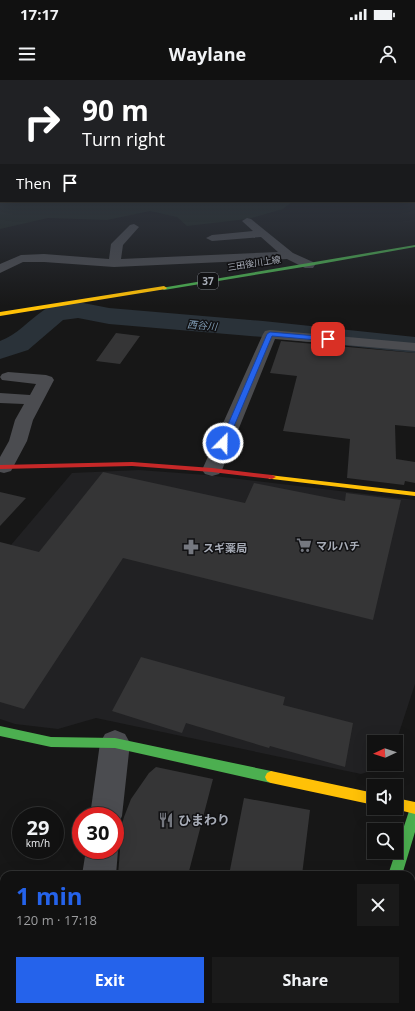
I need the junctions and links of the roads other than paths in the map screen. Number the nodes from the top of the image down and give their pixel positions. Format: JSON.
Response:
{"nodes":[{"id":1,"x":247,"y":221,"type":"dead end"},
{"id":2,"x":134,"y":227,"type":"dead end"},
{"id":3,"x":263,"y":234,"type":"junction"},
{"id":4,"x":212,"y":238,"type":"dead end"},
{"id":5,"x":415,"y":246,"type":"edge"},
{"id":6,"x":290,"y":255,"type":"junction"},
{"id":7,"x":114,"y":263,"type":"junction"},
{"id":8,"x":309,"y":264,"type":"junction"},
{"id":9,"x":0,"y":269,"type":"edge"},
{"id":10,"x":0,"y":314,"type":"edge"},
{"id":11,"x":415,"y":347,"type":"edge"},
{"id":12,"x":8,"y":377,"type":"dead end"},
{"id":13,"x":0,"y":398,"type":"edge"},
{"id":14,"x":35,"y":400,"type":"junction"},
{"id":15,"x":2,"y":466,"type":"edge"},
{"id":16,"x":212,"y":470,"type":"junction"},
{"id":17,"x":415,"y":494,"type":"edge"},
{"id":18,"x":0,"y":731,"type":"edge"},
{"id":19,"x":115,"y":743,"type":"junction"},
{"id":20,"x":367,"y":797,"type":"edge"},
{"id":21,"x":403,"y":805,"type":"edge"},
{"id":22,"x":107,"y":807,"type":"edge"},
{"id":23,"x":415,"y":808,"type":"edge"},
{"id":24,"x":415,"y":812,"type":"edge"},
{"id":25,"x":101,"y":859,"type":"edge"},
{"id":26,"x":99,"y":871,"type":"edge"},
{"id":27,"x":396,"y":871,"type":"edge"}],
"edges":[{"from":1,"to":3,"type":"street"},
{"from":2,"to":7,"type":"street"},
{"from":3,"to":4,"type":"street"},
{"from":3,"to":6,"type":"street"},
{"from":5,"to":8,"type":"main road","name":"三田後川上線","number":"37"},
{"from":6,"to":7,"type":"street"},
{"from":6,"to":8,"type":"street"},
{"from":7,"to":9,"type":"street"},
{"from":8,"to":10,"type":"main road","name":"三田後川上線","number":"37"},
{"from":11,"to":16,"type":"street"},
{"from":12,"to":14,"type":"street"},
{"from":13,"to":14,"type":"street"},
{"from":14,"to":15,"type":"street"},
{"from":15,"to":16,"type":"main road"},
{"from":16,"to":17,"type":"main road"},
{"from":18,"to":19,"type":"main road"},
{"from":19,"to":20,"type":"main road"},
{"from":19,"to":22,"type":"street"},
{"from":21,"to":23,"type":"main road"},
{"from":24,"to":27,"type":"main road"},
{"from":25,"to":26,"type":"street"}]}
